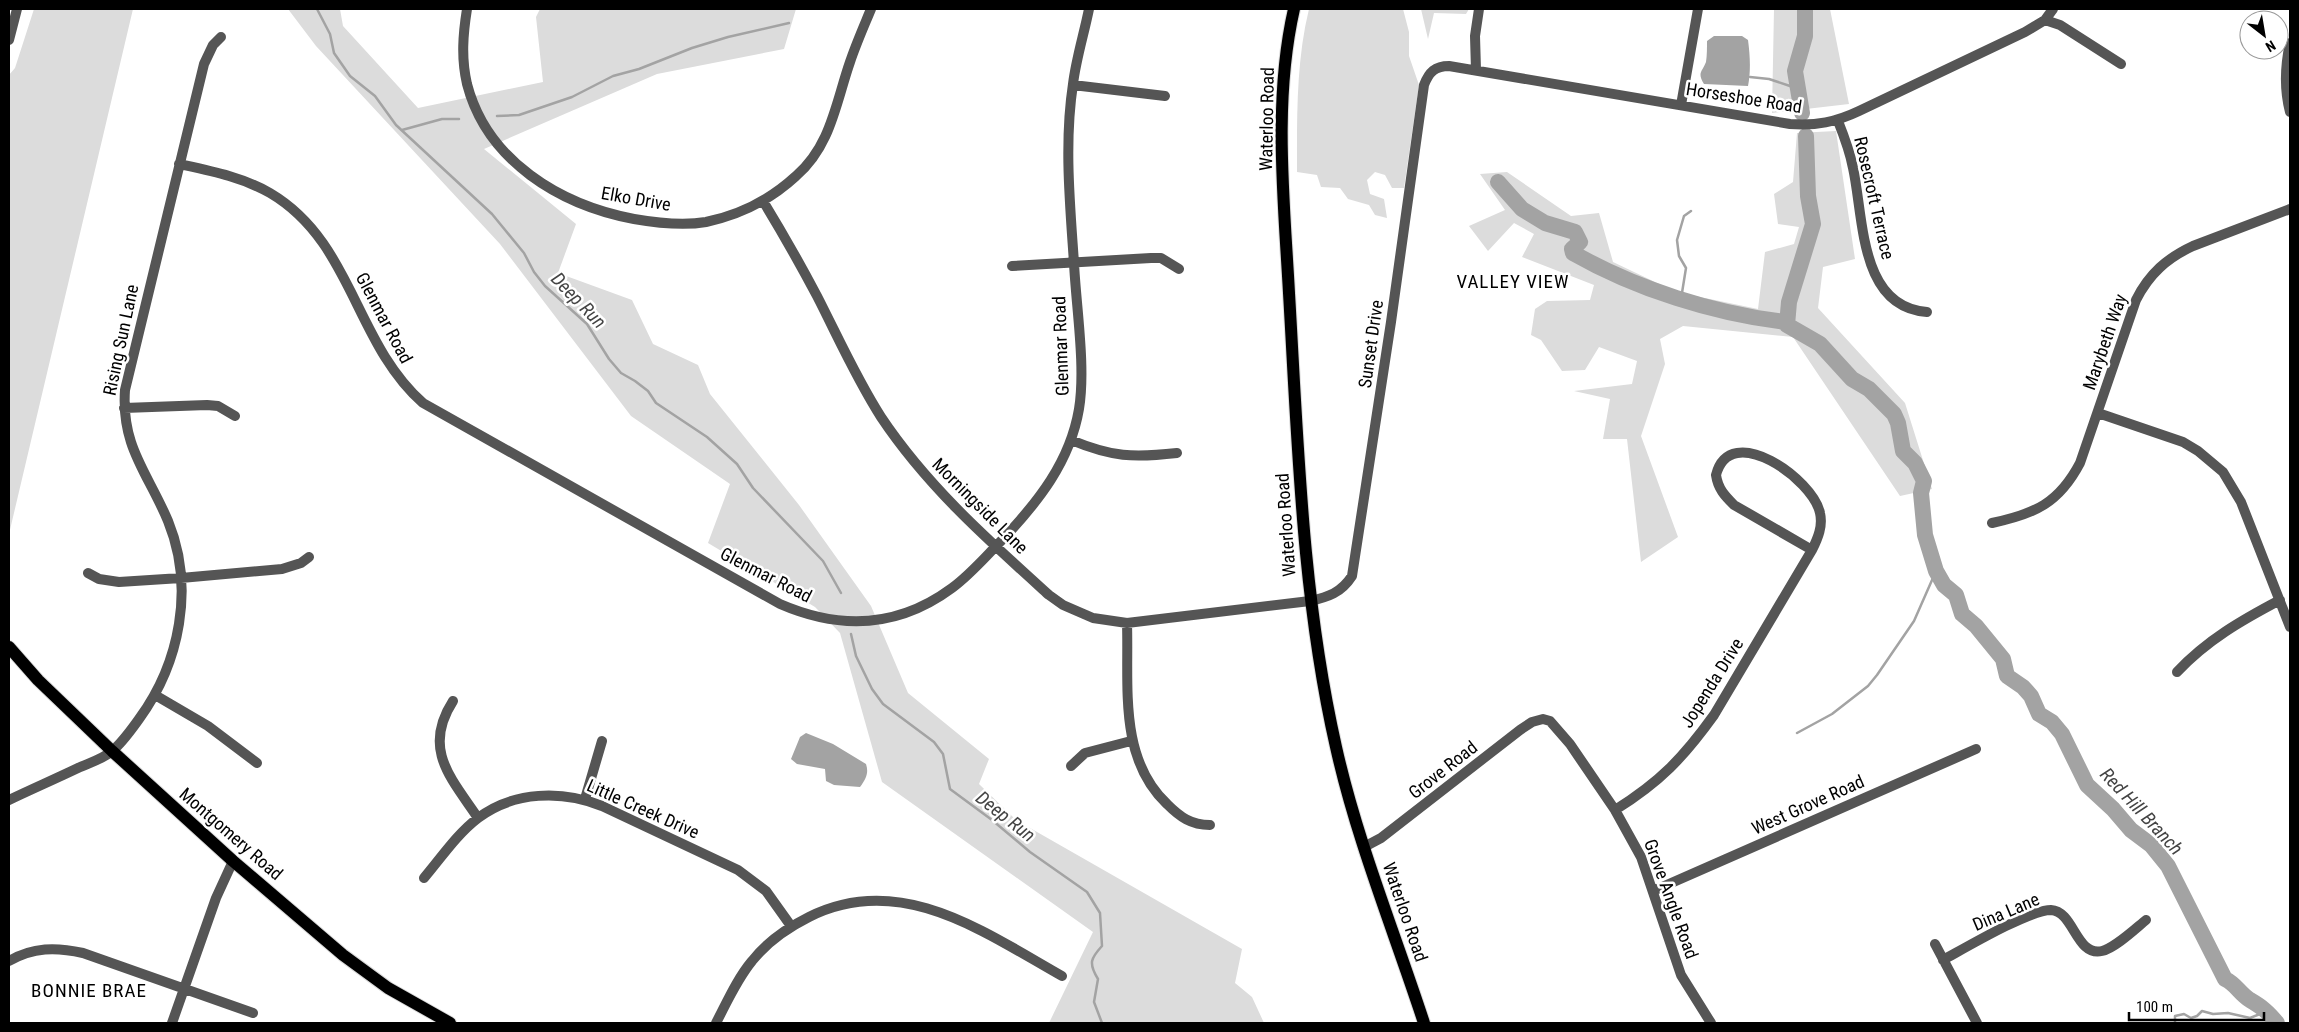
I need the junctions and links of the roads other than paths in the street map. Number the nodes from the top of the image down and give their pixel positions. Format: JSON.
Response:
{"nodes":[{"id":1,"x":18,"y":9,"type":"edge"},
{"id":2,"x":467,"y":9,"type":"edge"},
{"id":3,"x":871,"y":9,"type":"edge"},
{"id":4,"x":1089,"y":9,"type":"edge"},
{"id":5,"x":1294,"y":9,"type":"edge"},
{"id":6,"x":1479,"y":9,"type":"edge"},
{"id":7,"x":1698,"y":9,"type":"edge"},
{"id":8,"x":2052,"y":9,"type":"edge"},
{"id":9,"x":2045,"y":20,"type":"junction"},
{"id":10,"x":221,"y":37,"type":"dead end"},
{"id":11,"x":9,"y":40,"type":"edge"},
{"id":12,"x":2290,"y":43,"type":"edge"},
{"id":13,"x":2121,"y":64,"type":"dead end"},
{"id":14,"x":1434,"y":69,"type":"joint"},
{"id":15,"x":1476,"y":70,"type":"junction"},
{"id":16,"x":1073,"y":84,"type":"junction"},
{"id":17,"x":1165,"y":96,"type":"dead end"},
{"id":18,"x":1681,"y":105,"type":"junction"},
{"id":19,"x":2290,"y":112,"type":"edge"},
{"id":20,"x":1838,"y":120,"type":"junction"},
{"id":21,"x":180,"y":164,"type":"junction"},
{"id":22,"x":763,"y":201,"type":"junction"},
{"id":23,"x":2290,"y":209,"type":"edge"},
{"id":24,"x":1074,"y":263,"type":"junction"},
{"id":25,"x":1012,"y":266,"type":"dead end"},
{"id":26,"x":1179,"y":269,"type":"dead end"},
{"id":27,"x":1927,"y":312,"type":"dead end"},
{"id":28,"x":124,"y":408,"type":"junction"},
{"id":29,"x":2098,"y":413,"type":"junction"},
{"id":30,"x":235,"y":416,"type":"dead end"},
{"id":31,"x":1071,"y":440,"type":"junction"},
{"id":32,"x":1177,"y":453,"type":"dead end"},
{"id":33,"x":1992,"y":523,"type":"dead end"},
{"id":34,"x":995,"y":546,"type":"junction"},
{"id":35,"x":1812,"y":550,"type":"junction"},
{"id":36,"x":309,"y":557,"type":"dead end"},
{"id":37,"x":88,"y":573,"type":"dead end"},
{"id":38,"x":181,"y":578,"type":"junction"},
{"id":39,"x":2280,"y":600,"type":"junction"},
{"id":40,"x":1310,"y":601,"type":"junction"},
{"id":41,"x":1127,"y":623,"type":"junction"},
{"id":42,"x":2290,"y":627,"type":"edge"},
{"id":43,"x":9,"y":647,"type":"edge"},
{"id":44,"x":2177,"y":672,"type":"dead end"},
{"id":45,"x":155,"y":695,"type":"junction"},
{"id":46,"x":453,"y":701,"type":"dead end"},
{"id":47,"x":1543,"y":719,"type":"joint"},
{"id":48,"x":602,"y":741,"type":"dead end"},
{"id":49,"x":1131,"y":741,"type":"junction"},
{"id":50,"x":1976,"y":749,"type":"dead end"},
{"id":51,"x":112,"y":752,"type":"junction"},
{"id":52,"x":257,"y":764,"type":"dead end"},
{"id":53,"x":1071,"y":766,"type":"dead end"},
{"id":54,"x":585,"y":799,"type":"junction"},
{"id":55,"x":9,"y":800,"type":"edge"},
{"id":56,"x":1615,"y":810,"type":"junction"},
{"id":57,"x":478,"y":818,"type":"junction"},
{"id":58,"x":1210,"y":825,"type":"dead end"},
{"id":59,"x":1364,"y":847,"type":"junction"},
{"id":60,"x":233,"y":861,"type":"junction"},
{"id":61,"x":424,"y":878,"type":"dead end"},
{"id":62,"x":1653,"y":891,"type":"junction"},
{"id":63,"x":2146,"y":920,"type":"dead end"},
{"id":64,"x":791,"y":926,"type":"junction"},
{"id":65,"x":1935,"y":944,"type":"dead end"},
{"id":66,"x":1943,"y":960,"type":"junction"},
{"id":67,"x":9,"y":961,"type":"edge"},
{"id":68,"x":1062,"y":976,"type":"dead end"},
{"id":69,"x":184,"y":989,"type":"junction"},
{"id":70,"x":253,"y":1013,"type":"dead end"},
{"id":71,"x":172,"y":1023,"type":"edge"},
{"id":72,"x":450,"y":1023,"type":"edge"},
{"id":73,"x":716,"y":1023,"type":"edge"},
{"id":74,"x":1424,"y":1023,"type":"edge"},
{"id":75,"x":1711,"y":1023,"type":"edge"},
{"id":76,"x":1976,"y":1023,"type":"edge"}],
"edges":[{"from":1,"to":11,"type":"street"},
{"from":2,"to":22,"type":"street","name":"Elko Drive"},
{"from":3,"to":22,"type":"street","name":"Elko Drive"},
{"from":4,"to":16,"type":"street","name":"Glenmar Road"},
{"from":5,"to":40,"type":"main road","name":"Waterloo Road"},
{"from":6,"to":15,"type":"street"},
{"from":7,"to":18,"type":"street"},
{"from":8,"to":9,"type":"street","name":"Horseshoe Road"},
{"from":9,"to":13,"type":"street"},
{"from":9,"to":20,"type":"street","name":"Horseshoe Road"},
{"from":10,"to":21,"type":"street","name":"Rising Sun Lane"},
{"from":12,"to":19,"type":"street"},
{"from":14,"to":15,"type":"street","name":"Horseshoe Road"},
{"from":14,"to":40,"type":"street","name":"Sunset Drive"},
{"from":15,"to":18,"type":"street","name":"Horseshoe Road"},
{"from":16,"to":17,"type":"street"},
{"from":16,"to":24,"type":"street","name":"Glenmar Road"},
{"from":18,"to":20,"type":"street","name":"Horseshoe Road"},
{"from":20,"to":27,"type":"street","name":"Rosecroft Terrace"},
{"from":21,"to":28,"type":"street","name":"Rising Sun Lane"},
{"from":21,"to":34,"type":"street","name":"Glenmar Road"},
{"from":22,"to":34,"type":"street","name":"Morningside Lane"},
{"from":23,"to":29,"type":"street","name":"Marybeth Way"},
{"from":24,"to":25,"type":"street"},
{"from":24,"to":26,"type":"street"},
{"from":24,"to":31,"type":"street","name":"Glenmar Road"},
{"from":28,"to":30,"type":"street"},
{"from":28,"to":38,"type":"street","name":"Rising Sun Lane"},
{"from":29,"to":33,"type":"street","name":"Marybeth Way"},
{"from":29,"to":39,"type":"street"},
{"from":31,"to":32,"type":"street"},
{"from":31,"to":34,"type":"street","name":"Glenmar Road"},
{"from":34,"to":41,"type":"street","name":"Morningside Lane"},
{"from":35,"to":35,"type":"street","name":"Jopenda Drive"},
{"from":35,"to":56,"type":"street","name":"Jopenda Drive"},
{"from":36,"to":38,"type":"street"},
{"from":37,"to":38,"type":"street"},
{"from":38,"to":45,"type":"street","name":"Rising Sun Lane"},
{"from":39,"to":42,"type":"street"},
{"from":39,"to":44,"type":"street"},
{"from":40,"to":41,"type":"street","name":"Morningside Lane"},
{"from":40,"to":59,"type":"main road","name":"Waterloo Road"},
{"from":41,"to":49,"type":"street"},
{"from":43,"to":51,"type":"main road","name":"Montgomery Road"},
{"from":45,"to":51,"type":"street","name":"Rising Sun Lane"},
{"from":45,"to":52,"type":"street"},
{"from":46,"to":57,"type":"street"},
{"from":47,"to":56,"type":"street","name":"Grove Angle Road"},
{"from":47,"to":59,"type":"street","name":"Grove Road"},
{"from":48,"to":54,"type":"street"},
{"from":49,"to":53,"type":"street"},
{"from":49,"to":58,"type":"street"},
{"from":50,"to":62,"type":"street","name":"West Grove Road"},
{"from":51,"to":55,"type":"street"},
{"from":51,"to":60,"type":"main road","name":"Montgomery Road"},
{"from":54,"to":57,"type":"street","name":"Little Creek Drive"},
{"from":54,"to":64,"type":"street","name":"Little Creek Drive"},
{"from":56,"to":62,"type":"street","name":"Grove Angle Road"},
{"from":57,"to":61,"type":"street","name":"Little Creek Drive"},
{"from":59,"to":74,"type":"main road","name":"Waterloo Road"},
{"from":60,"to":69,"type":"street"},
{"from":60,"to":72,"type":"main road","name":"Montgomery Road"},
{"from":62,"to":75,"type":"street","name":"Grove Angle Road"},
{"from":63,"to":66,"type":"street","name":"Dina Lane"},
{"from":64,"to":68,"type":"street"},
{"from":64,"to":73,"type":"street"},
{"from":65,"to":66,"type":"street"},
{"from":66,"to":76,"type":"street"},
{"from":67,"to":69,"type":"street"},
{"from":69,"to":70,"type":"street"},
{"from":69,"to":71,"type":"street"}]}
